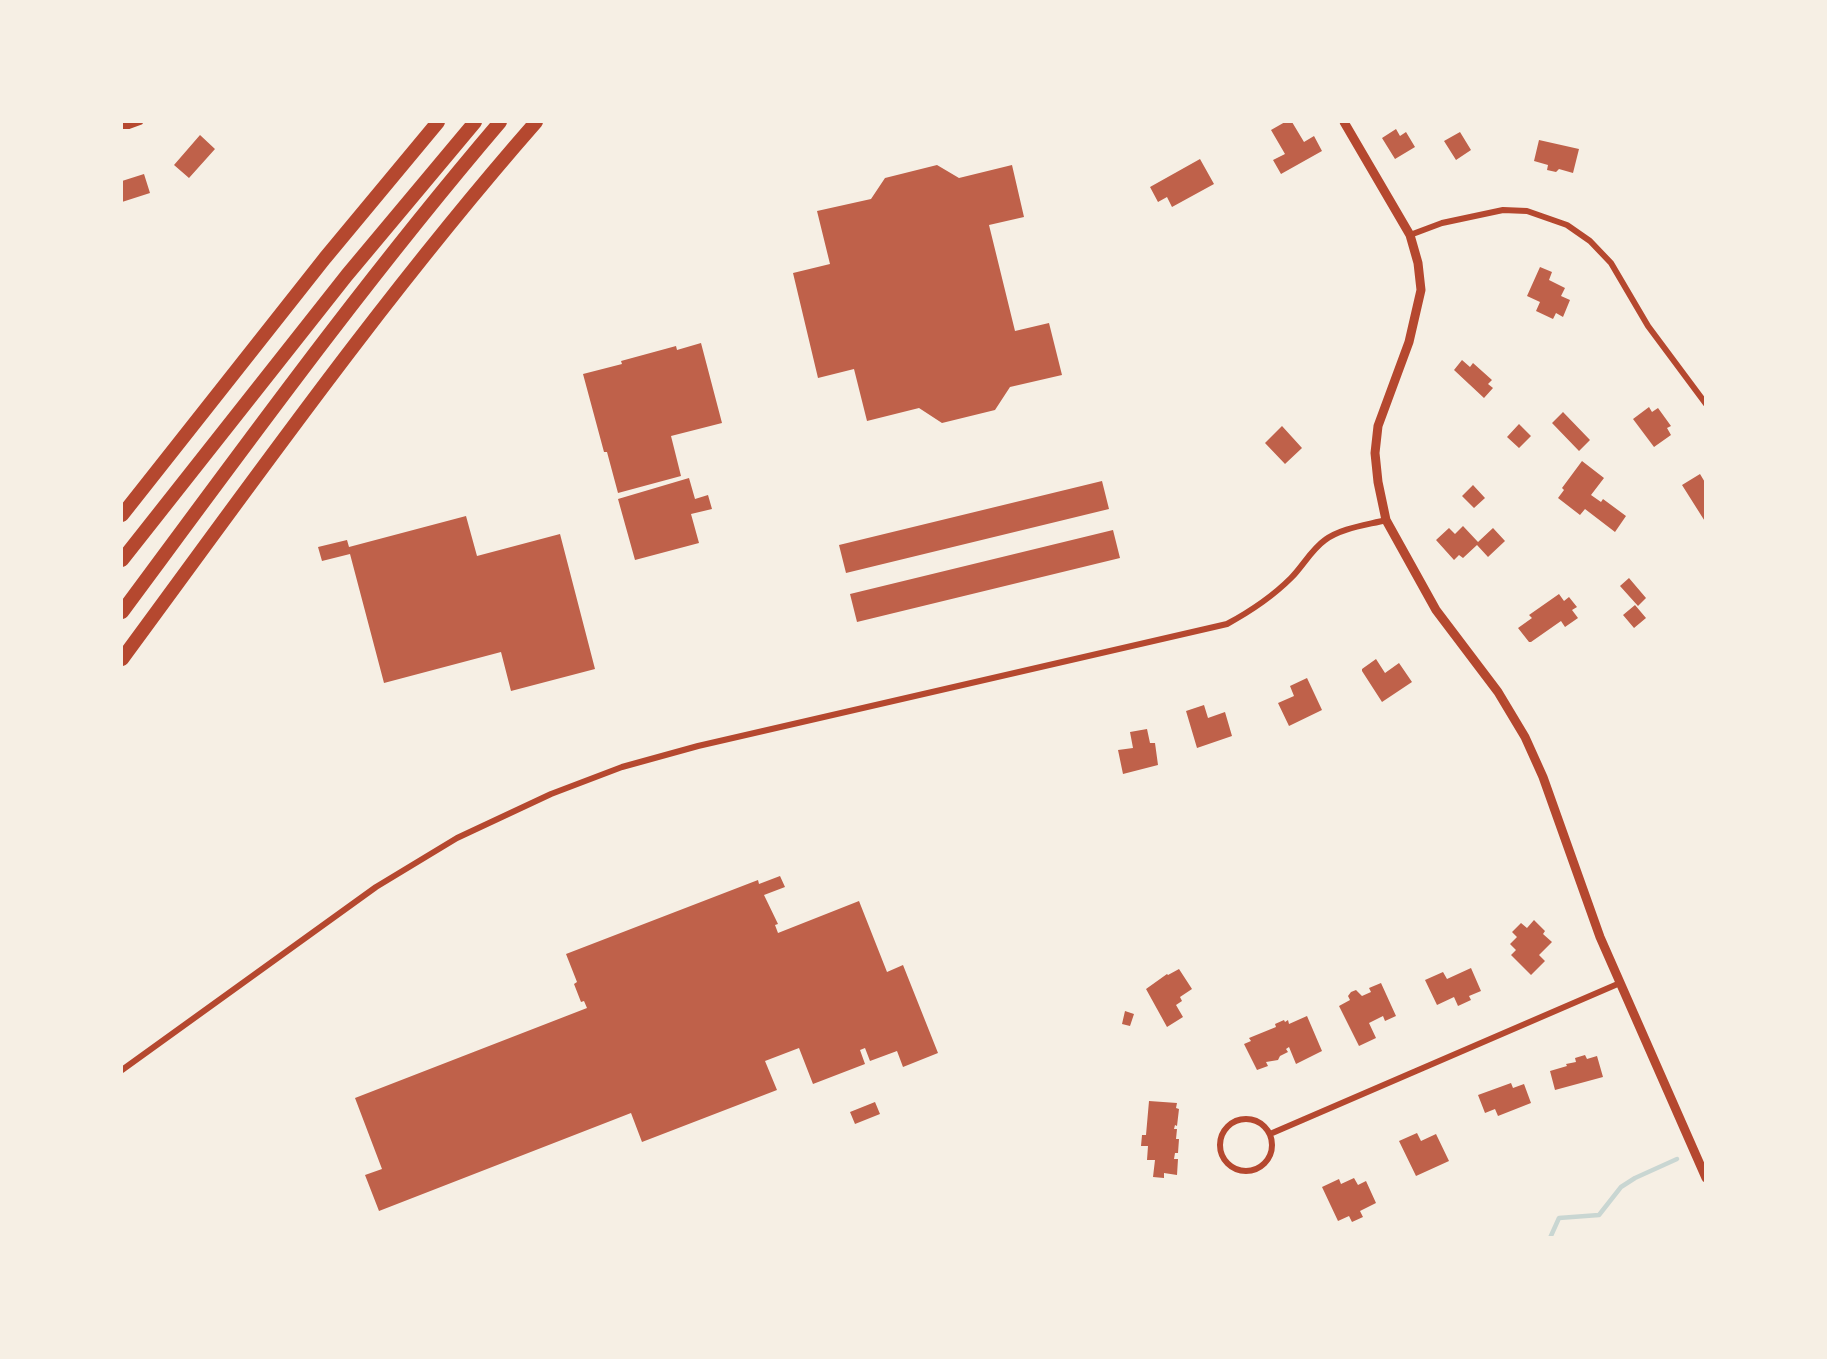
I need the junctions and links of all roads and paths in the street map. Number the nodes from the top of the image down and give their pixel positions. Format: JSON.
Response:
{"nodes":[{"id":1,"x":140,"y":122,"type":"edge"},
{"id":2,"x":438,"y":122,"type":"edge"},
{"id":3,"x":475,"y":122,"type":"edge"},
{"id":4,"x":500,"y":122,"type":"edge"},
{"id":5,"x":536,"y":122,"type":"edge"},
{"id":6,"x":1344,"y":122,"type":"edge"},
{"id":7,"x":122,"y":126,"type":"edge"},
{"id":8,"x":1410,"y":235,"type":"junction"},
{"id":9,"x":1706,"y":404,"type":"edge"},
{"id":10,"x":122,"y":515,"type":"edge"},
{"id":11,"x":1386,"y":520,"type":"junction"},
{"id":12,"x":122,"y":560,"type":"edge"},
{"id":13,"x":122,"y":612,"type":"edge"},
{"id":14,"x":122,"y":659,"type":"edge"},
{"id":15,"x":1620,"y":983,"type":"junction"},
{"id":16,"x":122,"y":1070,"type":"edge"},
{"id":17,"x":1270,"y":1134,"type":"junction"},
{"id":18,"x":1706,"y":1178,"type":"edge"}],
"edges":[{"from":1,"to":7,"type":"street"},
{"from":2,"to":10,"type":"highway"},
{"from":3,"to":12,"type":"highway"},
{"from":4,"to":13,"type":"highway"},
{"from":5,"to":14,"type":"highway"},
{"from":6,"to":8,"type":"street"},
{"from":8,"to":9,"type":"street"},
{"from":8,"to":11,"type":"street"},
{"from":11,"to":15,"type":"street"},
{"from":11,"to":16,"type":"street"},
{"from":15,"to":17,"type":"street"},
{"from":15,"to":18,"type":"street"},
{"from":17,"to":17,"type":"street"}]}
